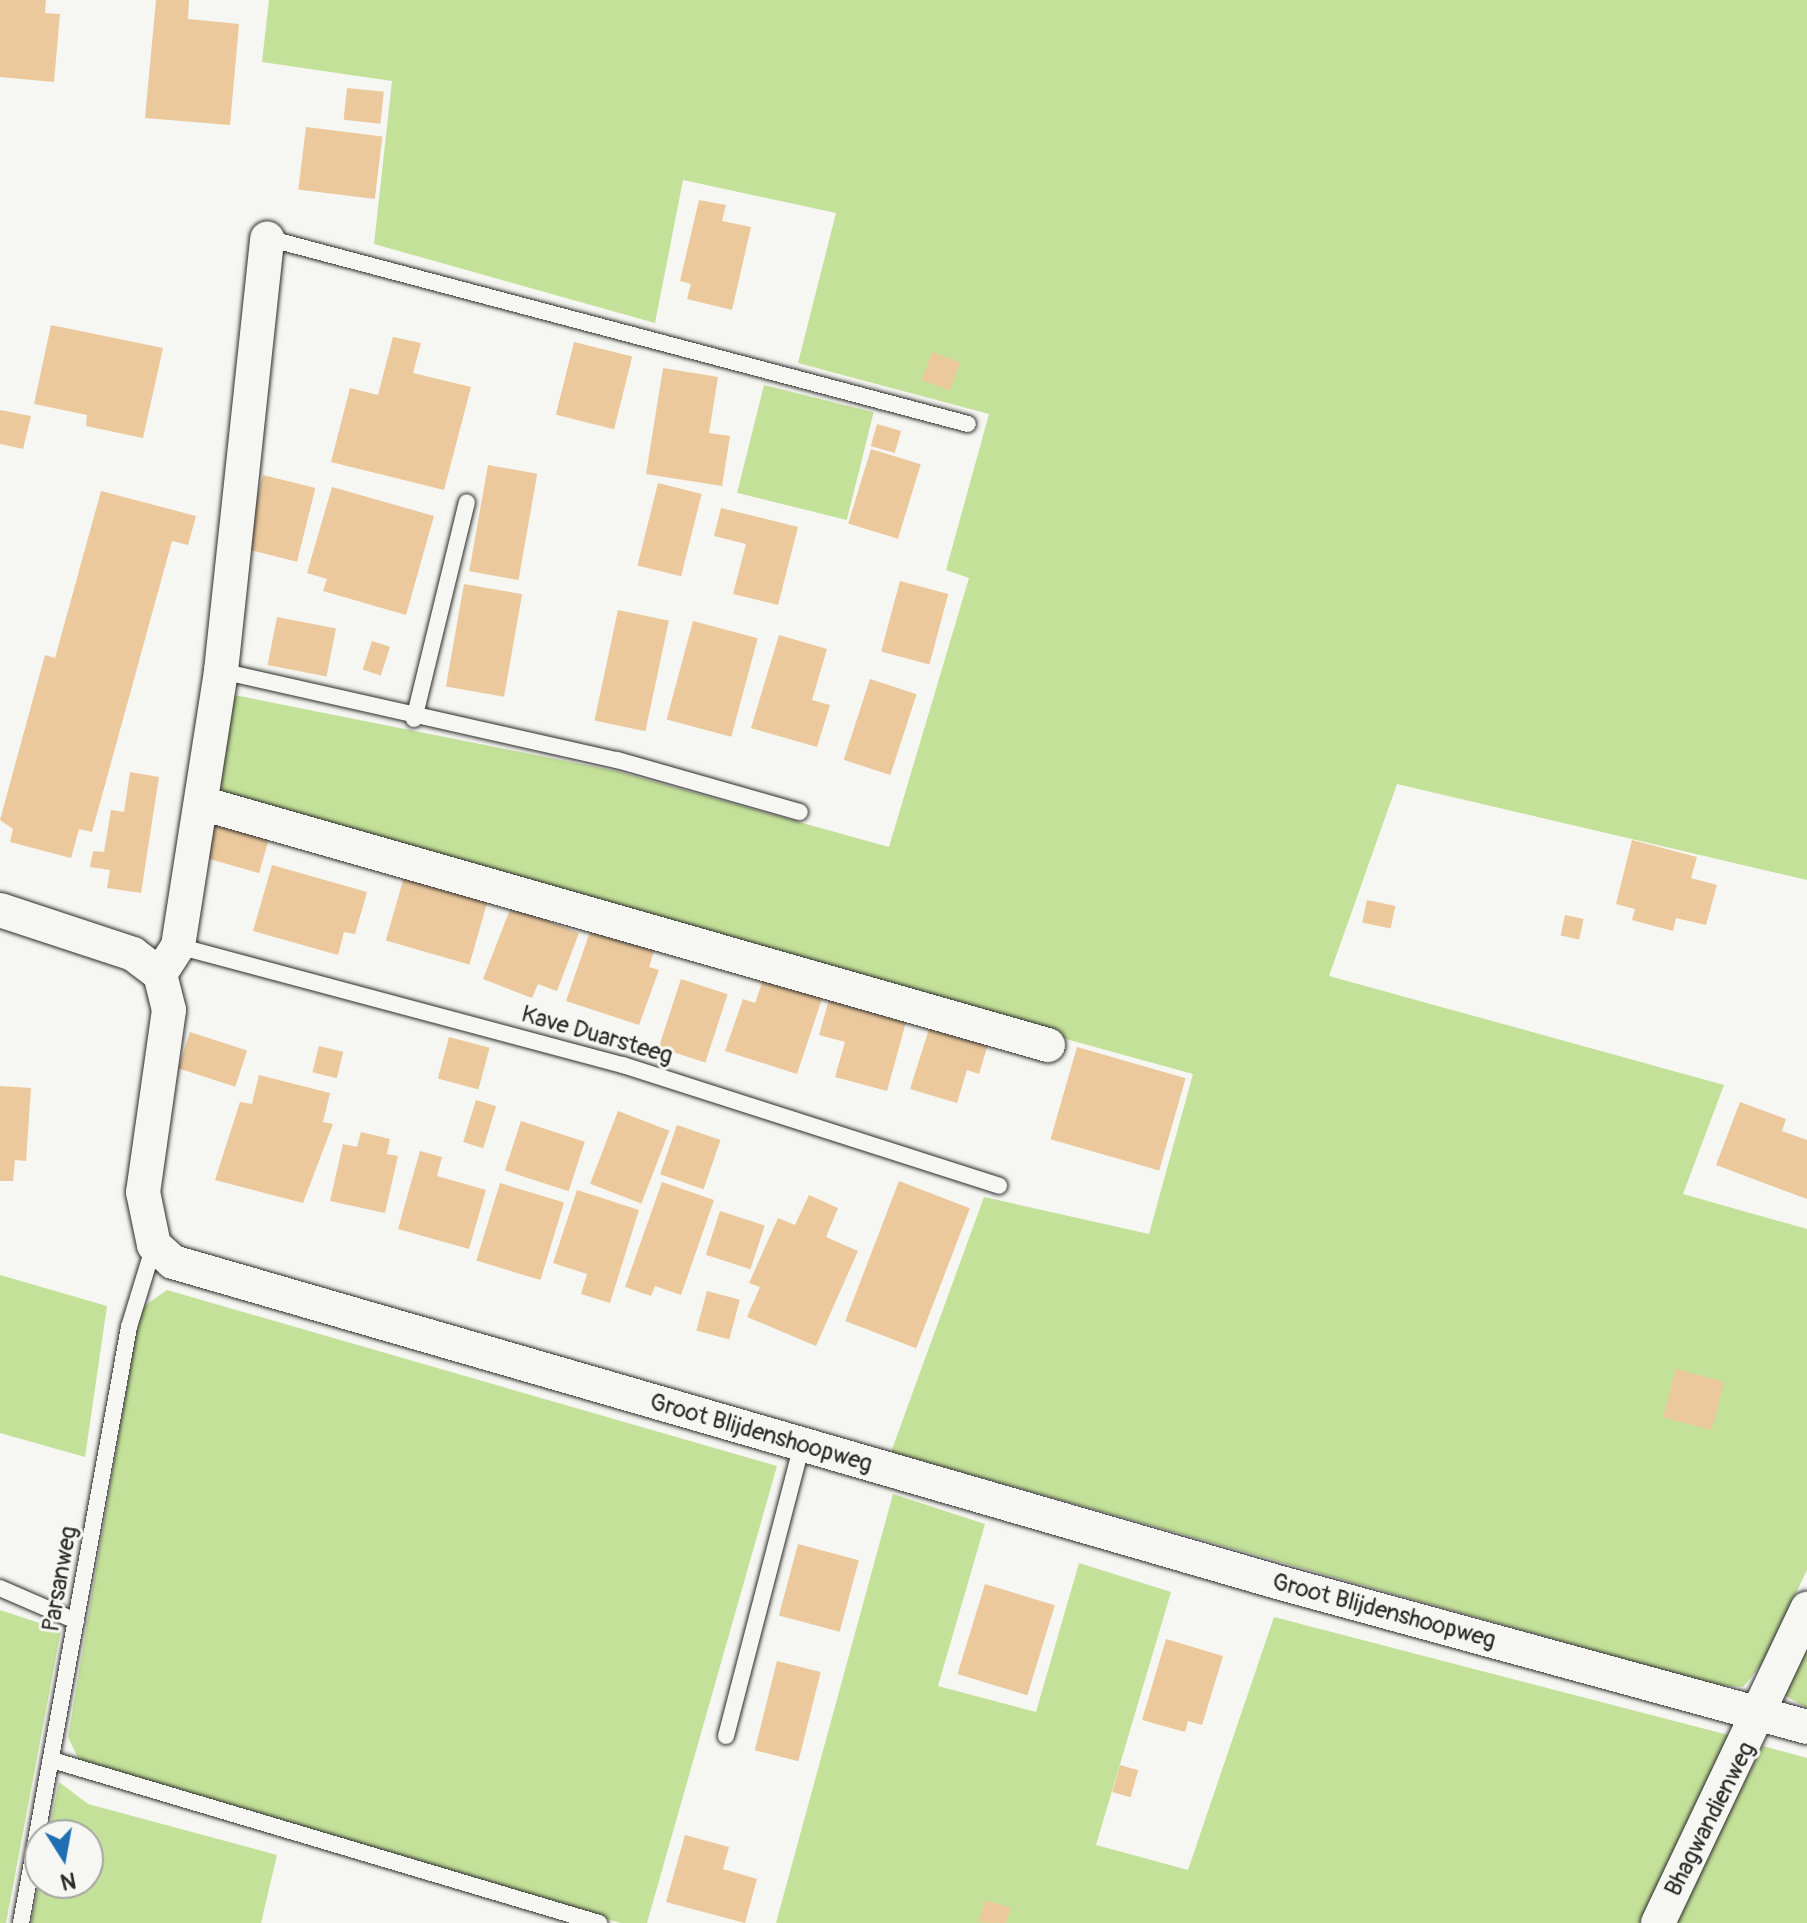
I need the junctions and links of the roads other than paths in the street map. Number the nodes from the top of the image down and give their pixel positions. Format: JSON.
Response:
{"nodes":[{"id":1,"x":267,"y":238,"type":"joint"},
{"id":2,"x":968,"y":424,"type":"dead end"},
{"id":3,"x":467,"y":502,"type":"dead end"},
{"id":4,"x":221,"y":671,"type":"junction"},
{"id":5,"x":414,"y":719,"type":"junction"},
{"id":6,"x":201,"y":803,"type":"junction"},
{"id":7,"x":800,"y":812,"type":"dead end"},
{"id":8,"x":0,"y":910,"type":"edge"},
{"id":9,"x":169,"y":960,"type":"junction"},
{"id":10,"x":1048,"y":1045,"type":"dead end"},
{"id":11,"x":999,"y":1186,"type":"dead end"},
{"id":12,"x":154,"y":1245,"type":"junction"},
{"id":13,"x":802,"y":1445,"type":"junction"},
{"id":14,"x":0,"y":1588,"type":"edge"},
{"id":15,"x":1807,"y":1609,"type":"edge"},
{"id":16,"x":76,"y":1621,"type":"junction"},
{"id":17,"x":1762,"y":1714,"type":"junction"},
{"id":18,"x":1807,"y":1727,"type":"edge"},
{"id":19,"x":726,"y":1736,"type":"dead end"},
{"id":20,"x":52,"y":1760,"type":"junction"},
{"id":21,"x":21,"y":1923,"type":"edge"},
{"id":22,"x":599,"y":1923,"type":"edge"},
{"id":23,"x":1658,"y":1923,"type":"edge"}],
"edges":[{"from":1,"to":2,"type":"lane"},
{"from":1,"to":4,"type":"street"},
{"from":3,"to":5,"type":"lane"},
{"from":4,"to":5,"type":"lane"},
{"from":4,"to":6,"type":"street"},
{"from":5,"to":7,"type":"lane"},
{"from":6,"to":9,"type":"street"},
{"from":6,"to":10,"type":"street"},
{"from":8,"to":9,"type":"street"},
{"from":9,"to":11,"type":"lane","name":"Kave Duarsteeg"},
{"from":9,"to":12,"type":"street"},
{"from":12,"to":13,"type":"street","name":"Groot Blijdenshoopweg"},
{"from":12,"to":16,"type":"lane","name":"Parsanweg"},
{"from":13,"to":17,"type":"street","name":"Groot Blijdenshoopweg"},
{"from":13,"to":19,"type":"lane"},
{"from":14,"to":16,"type":"lane"},
{"from":15,"to":17,"type":"street","name":"Bhagwandienweg"},
{"from":16,"to":20,"type":"lane","name":"Parsanweg"},
{"from":17,"to":18,"type":"street","name":"Groot Blijdenshoopweg"},
{"from":17,"to":23,"type":"street","name":"Bhagwandienweg"},
{"from":20,"to":21,"type":"lane","name":"Parsanweg"},
{"from":20,"to":22,"type":"lane"}]}
